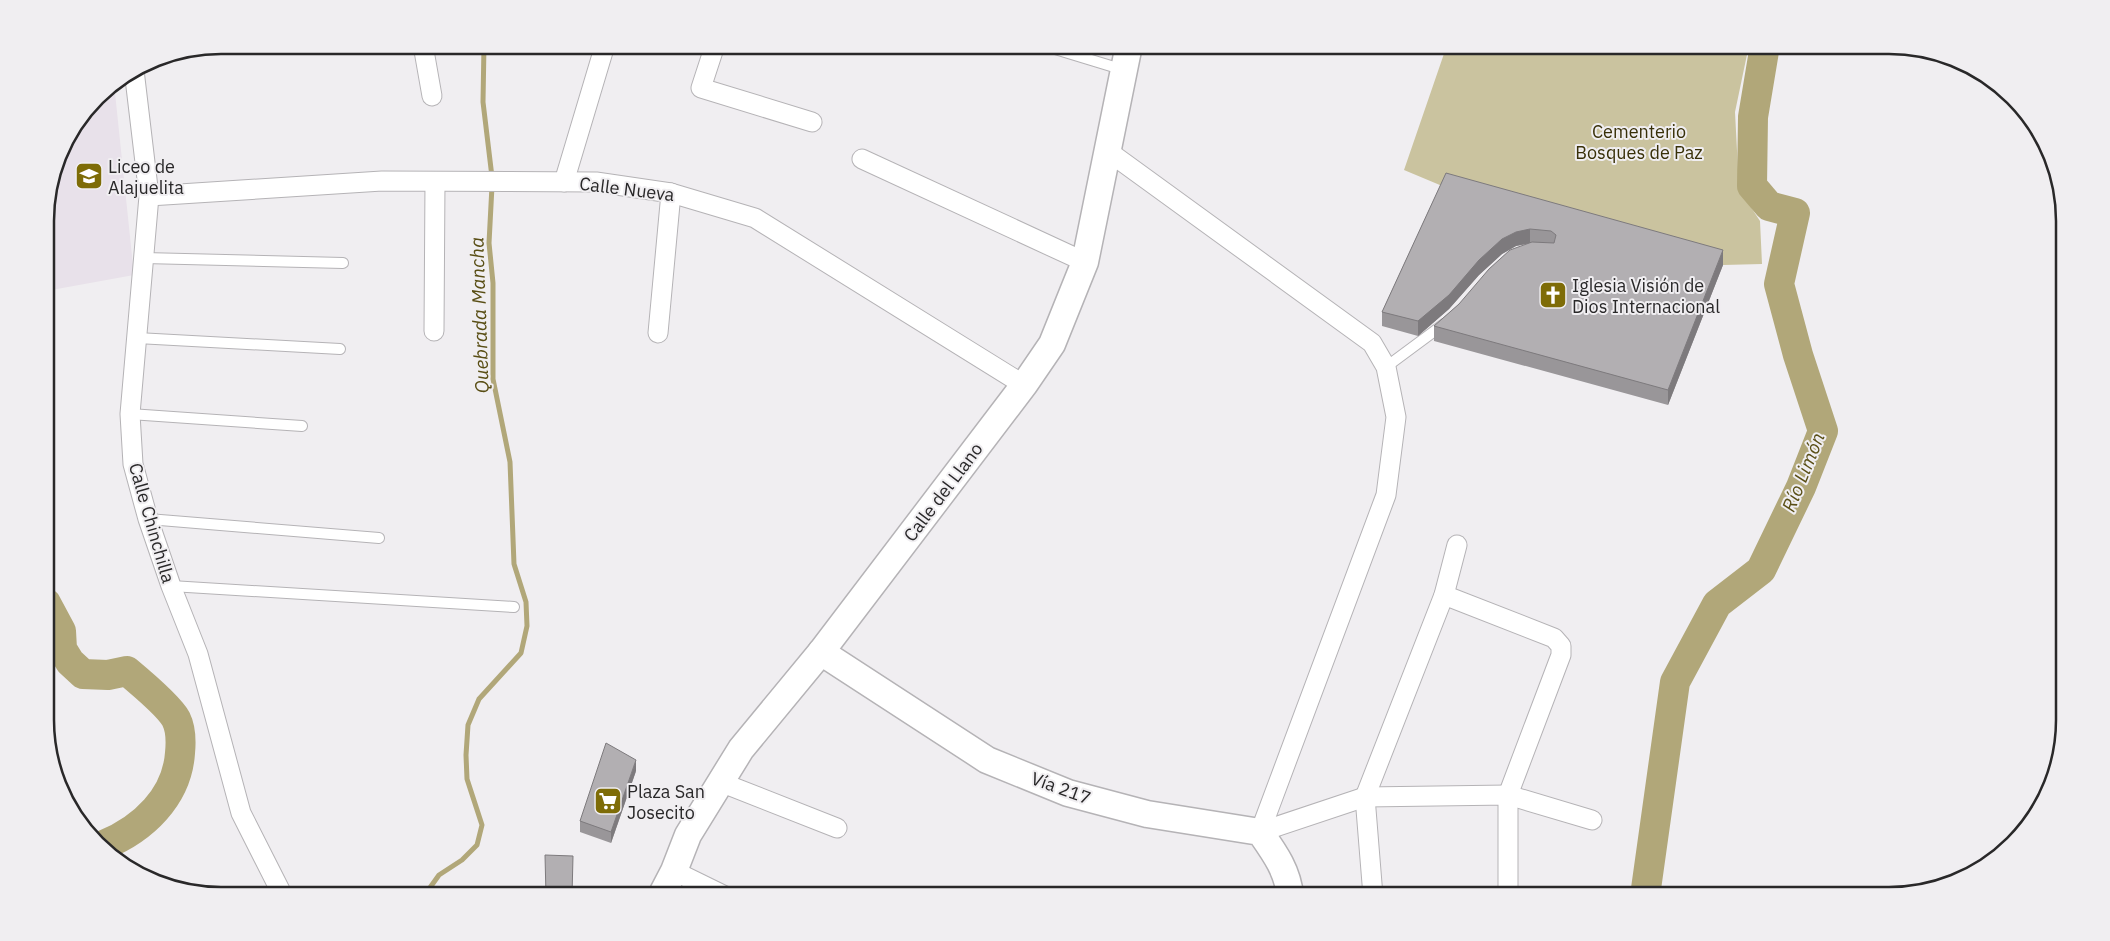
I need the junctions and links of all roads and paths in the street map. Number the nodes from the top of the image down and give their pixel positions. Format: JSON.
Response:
{"nodes":[{"id":1,"x":425,"y":54,"type":"edge"},
{"id":2,"x":602,"y":54,"type":"edge"},
{"id":3,"x":712,"y":54,"type":"edge"},
{"id":4,"x":1106,"y":54,"type":"edge"},
{"id":5,"x":1127,"y":57,"type":"edge"},
{"id":6,"x":135,"y":78,"type":"edge"},
{"id":7,"x":432,"y":96,"type":"dead end"},
{"id":8,"x":812,"y":122,"type":"dead end"},
{"id":9,"x":1109,"y":152,"type":"junction"},
{"id":10,"x":862,"y":159,"type":"dead end"},
{"id":11,"x":436,"y":182,"type":"junction"},
{"id":12,"x":564,"y":182,"type":"junction"},
{"id":13,"x":671,"y":193,"type":"junction"},
{"id":14,"x":149,"y":196,"type":"junction"},
{"id":15,"x":144,"y":258,"type":"junction"},
{"id":16,"x":343,"y":262,"type":"dead end"},
{"id":17,"x":1085,"y":262,"type":"junction"},
{"id":18,"x":1452,"y":316,"type":"edge"},
{"id":19,"x":434,"y":332,"type":"dead end"},
{"id":20,"x":658,"y":333,"type":"dead end"},
{"id":21,"x":137,"y":338,"type":"junction"},
{"id":22,"x":340,"y":349,"type":"dead end"},
{"id":23,"x":1386,"y":367,"type":"junction"},
{"id":24,"x":1024,"y":385,"type":"junction"},
{"id":25,"x":130,"y":414,"type":"junction"},
{"id":26,"x":302,"y":426,"type":"dead end"},
{"id":27,"x":148,"y":519,"type":"junction"},
{"id":28,"x":379,"y":538,"type":"dead end"},
{"id":29,"x":1457,"y":545,"type":"dead end"},
{"id":30,"x":171,"y":586,"type":"junction"},
{"id":31,"x":1444,"y":595,"type":"junction"},
{"id":32,"x":514,"y":607,"type":"dead end"},
{"id":33,"x":821,"y":652,"type":"junction"},
{"id":34,"x":720,"y":782,"type":"junction"},
{"id":35,"x":1508,"y":795,"type":"junction"},
{"id":36,"x":1365,"y":797,"type":"junction"},
{"id":37,"x":1592,"y":820,"type":"dead end"},
{"id":38,"x":837,"y":828,"type":"dead end"},
{"id":39,"x":1260,"y":832,"type":"junction"},
{"id":40,"x":674,"y":871,"type":"junction"},
{"id":41,"x":278,"y":887,"type":"edge"},
{"id":42,"x":666,"y":887,"type":"edge"},
{"id":43,"x":707,"y":887,"type":"edge"},
{"id":44,"x":1289,"y":887,"type":"edge"},
{"id":45,"x":1373,"y":887,"type":"edge"},
{"id":46,"x":1508,"y":887,"type":"edge"}],
"edges":[{"from":1,"to":7,"type":"street"},
{"from":2,"to":12,"type":"street"},
{"from":3,"to":8,"type":"street"},
{"from":4,"to":5,"type":"lane"},
{"from":5,"to":9,"type":"main road","name":"Calle del Llano"},
{"from":6,"to":14,"type":"street","name":"Calle Chinchilla"},
{"from":9,"to":17,"type":"main road","name":"Calle del Llano"},
{"from":9,"to":23,"type":"street"},
{"from":10,"to":17,"type":"street"},
{"from":11,"to":12,"type":"street","name":"Calle Nueva"},
{"from":11,"to":14,"type":"street","name":"Calle Nueva"},
{"from":11,"to":19,"type":"street"},
{"from":12,"to":13,"type":"street","name":"Calle Nueva"},
{"from":13,"to":20,"type":"street"},
{"from":13,"to":24,"type":"street","name":"Calle Nueva"},
{"from":14,"to":15,"type":"street","name":"Calle Chinchilla"},
{"from":15,"to":16,"type":"lane"},
{"from":15,"to":21,"type":"street","name":"Calle Chinchilla"},
{"from":17,"to":24,"type":"main road","name":"Calle del Llano"},
{"from":18,"to":23,"type":"lane"},
{"from":21,"to":22,"type":"lane"},
{"from":21,"to":25,"type":"street","name":"Calle Chinchilla"},
{"from":23,"to":39,"type":"street"},
{"from":24,"to":33,"type":"main road","name":"Calle del Llano"},
{"from":25,"to":26,"type":"lane"},
{"from":25,"to":27,"type":"street","name":"Calle Chinchilla"},
{"from":27,"to":28,"type":"lane"},
{"from":27,"to":30,"type":"street","name":"Calle Chinchilla"},
{"from":29,"to":31,"type":"street"},
{"from":30,"to":32,"type":"lane"},
{"from":30,"to":41,"type":"street","name":"Calle Chinchilla"},
{"from":31,"to":35,"type":"street"},
{"from":31,"to":36,"type":"street"},
{"from":33,"to":34,"type":"main road","name":"Calle del Llano"},
{"from":33,"to":39,"type":"main road","name":"Vía 217"},
{"from":34,"to":38,"type":"street"},
{"from":34,"to":40,"type":"main road","name":"Calle del Llano"},
{"from":35,"to":36,"type":"street"},
{"from":35,"to":37,"type":"street"},
{"from":35,"to":46,"type":"street"},
{"from":36,"to":39,"type":"street"},
{"from":36,"to":45,"type":"street"},
{"from":39,"to":44,"type":"main road"},
{"from":40,"to":42,"type":"main road","name":"Calle del Llano"},
{"from":40,"to":43,"type":"street"}]}
